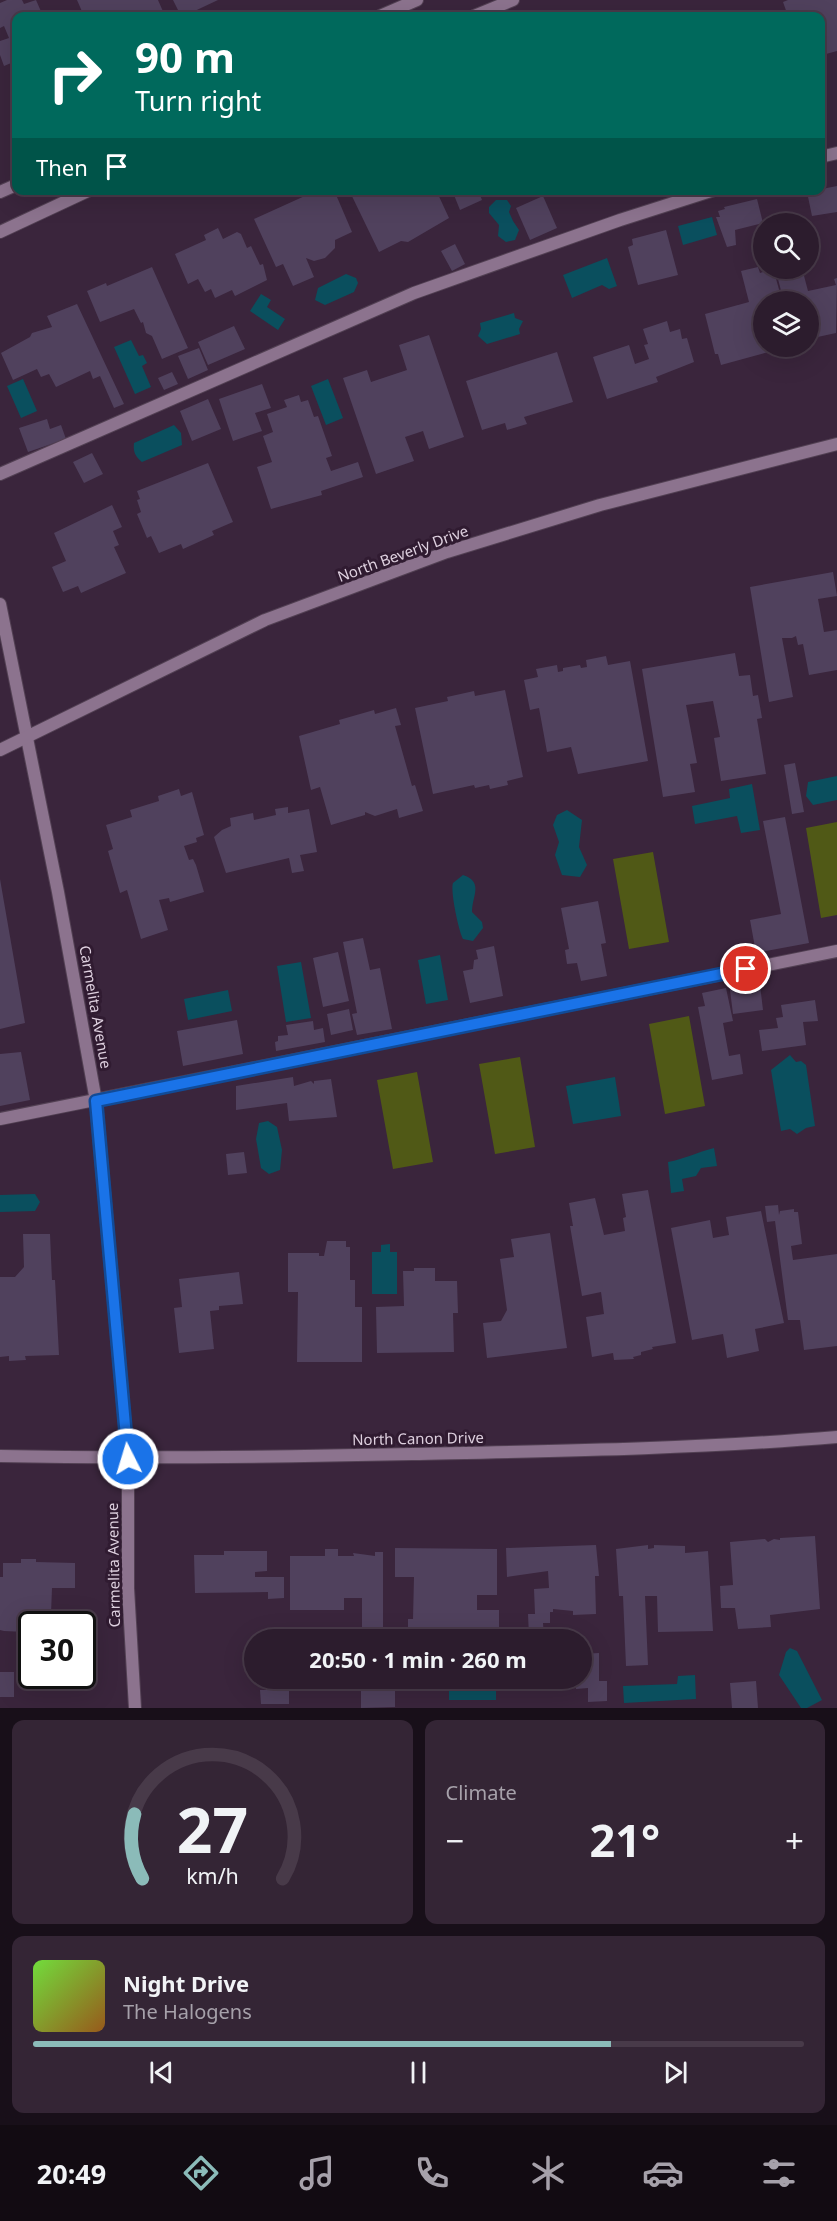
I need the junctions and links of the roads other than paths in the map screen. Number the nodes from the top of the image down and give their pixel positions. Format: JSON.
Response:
{"nodes":[{"id":1,"x":417,"y":0,"type":"edge"},
{"id":2,"x":513,"y":0,"type":"edge"},
{"id":3,"x":389,"y":12,"type":"edge"},
{"id":4,"x":484,"y":12,"type":"edge"},
{"id":5,"x":79,"y":195,"type":"edge"},
{"id":6,"x":698,"y":195,"type":"edge"},
{"id":7,"x":0,"y":232,"type":"edge"},
{"id":8,"x":837,"y":444,"type":"edge"},
{"id":9,"x":0,"y":474,"type":"edge"},
{"id":10,"x":0,"y":604,"type":"edge"},
{"id":11,"x":27,"y":739,"type":"junction"},
{"id":12,"x":0,"y":750,"type":"edge"},
{"id":13,"x":837,"y":951,"type":"edge"},
{"id":14,"x":96,"y":1101,"type":"junction"},
{"id":15,"x":0,"y":1119,"type":"edge"},
{"id":16,"x":837,"y":1437,"type":"edge"},
{"id":17,"x":0,"y":1456,"type":"edge"},
{"id":18,"x":128,"y":1459,"type":"junction"},
{"id":19,"x":135,"y":1708,"type":"edge"}],
"edges":[{"from":1,"to":3,"type":"street"},
{"from":2,"to":4,"type":"street"},
{"from":5,"to":7,"type":"street"},
{"from":6,"to":9,"type":"street"},
{"from":8,"to":11,"type":"street","name":"North Beverly Drive"},
{"from":10,"to":11,"type":"street","name":"Carmelita Avenue"},
{"from":11,"to":12,"type":"street","name":"North Beverly Drive"},
{"from":11,"to":14,"type":"street","name":"Carmelita Avenue"},
{"from":13,"to":14,"type":"street"},
{"from":14,"to":15,"type":"street"},
{"from":14,"to":18,"type":"street","name":"Carmelita Avenue"},
{"from":16,"to":18,"type":"street","name":"North Canon Drive"},
{"from":17,"to":18,"type":"street","name":"North Canon Drive"},
{"from":18,"to":19,"type":"street","name":"Carmelita Avenue"}]}
